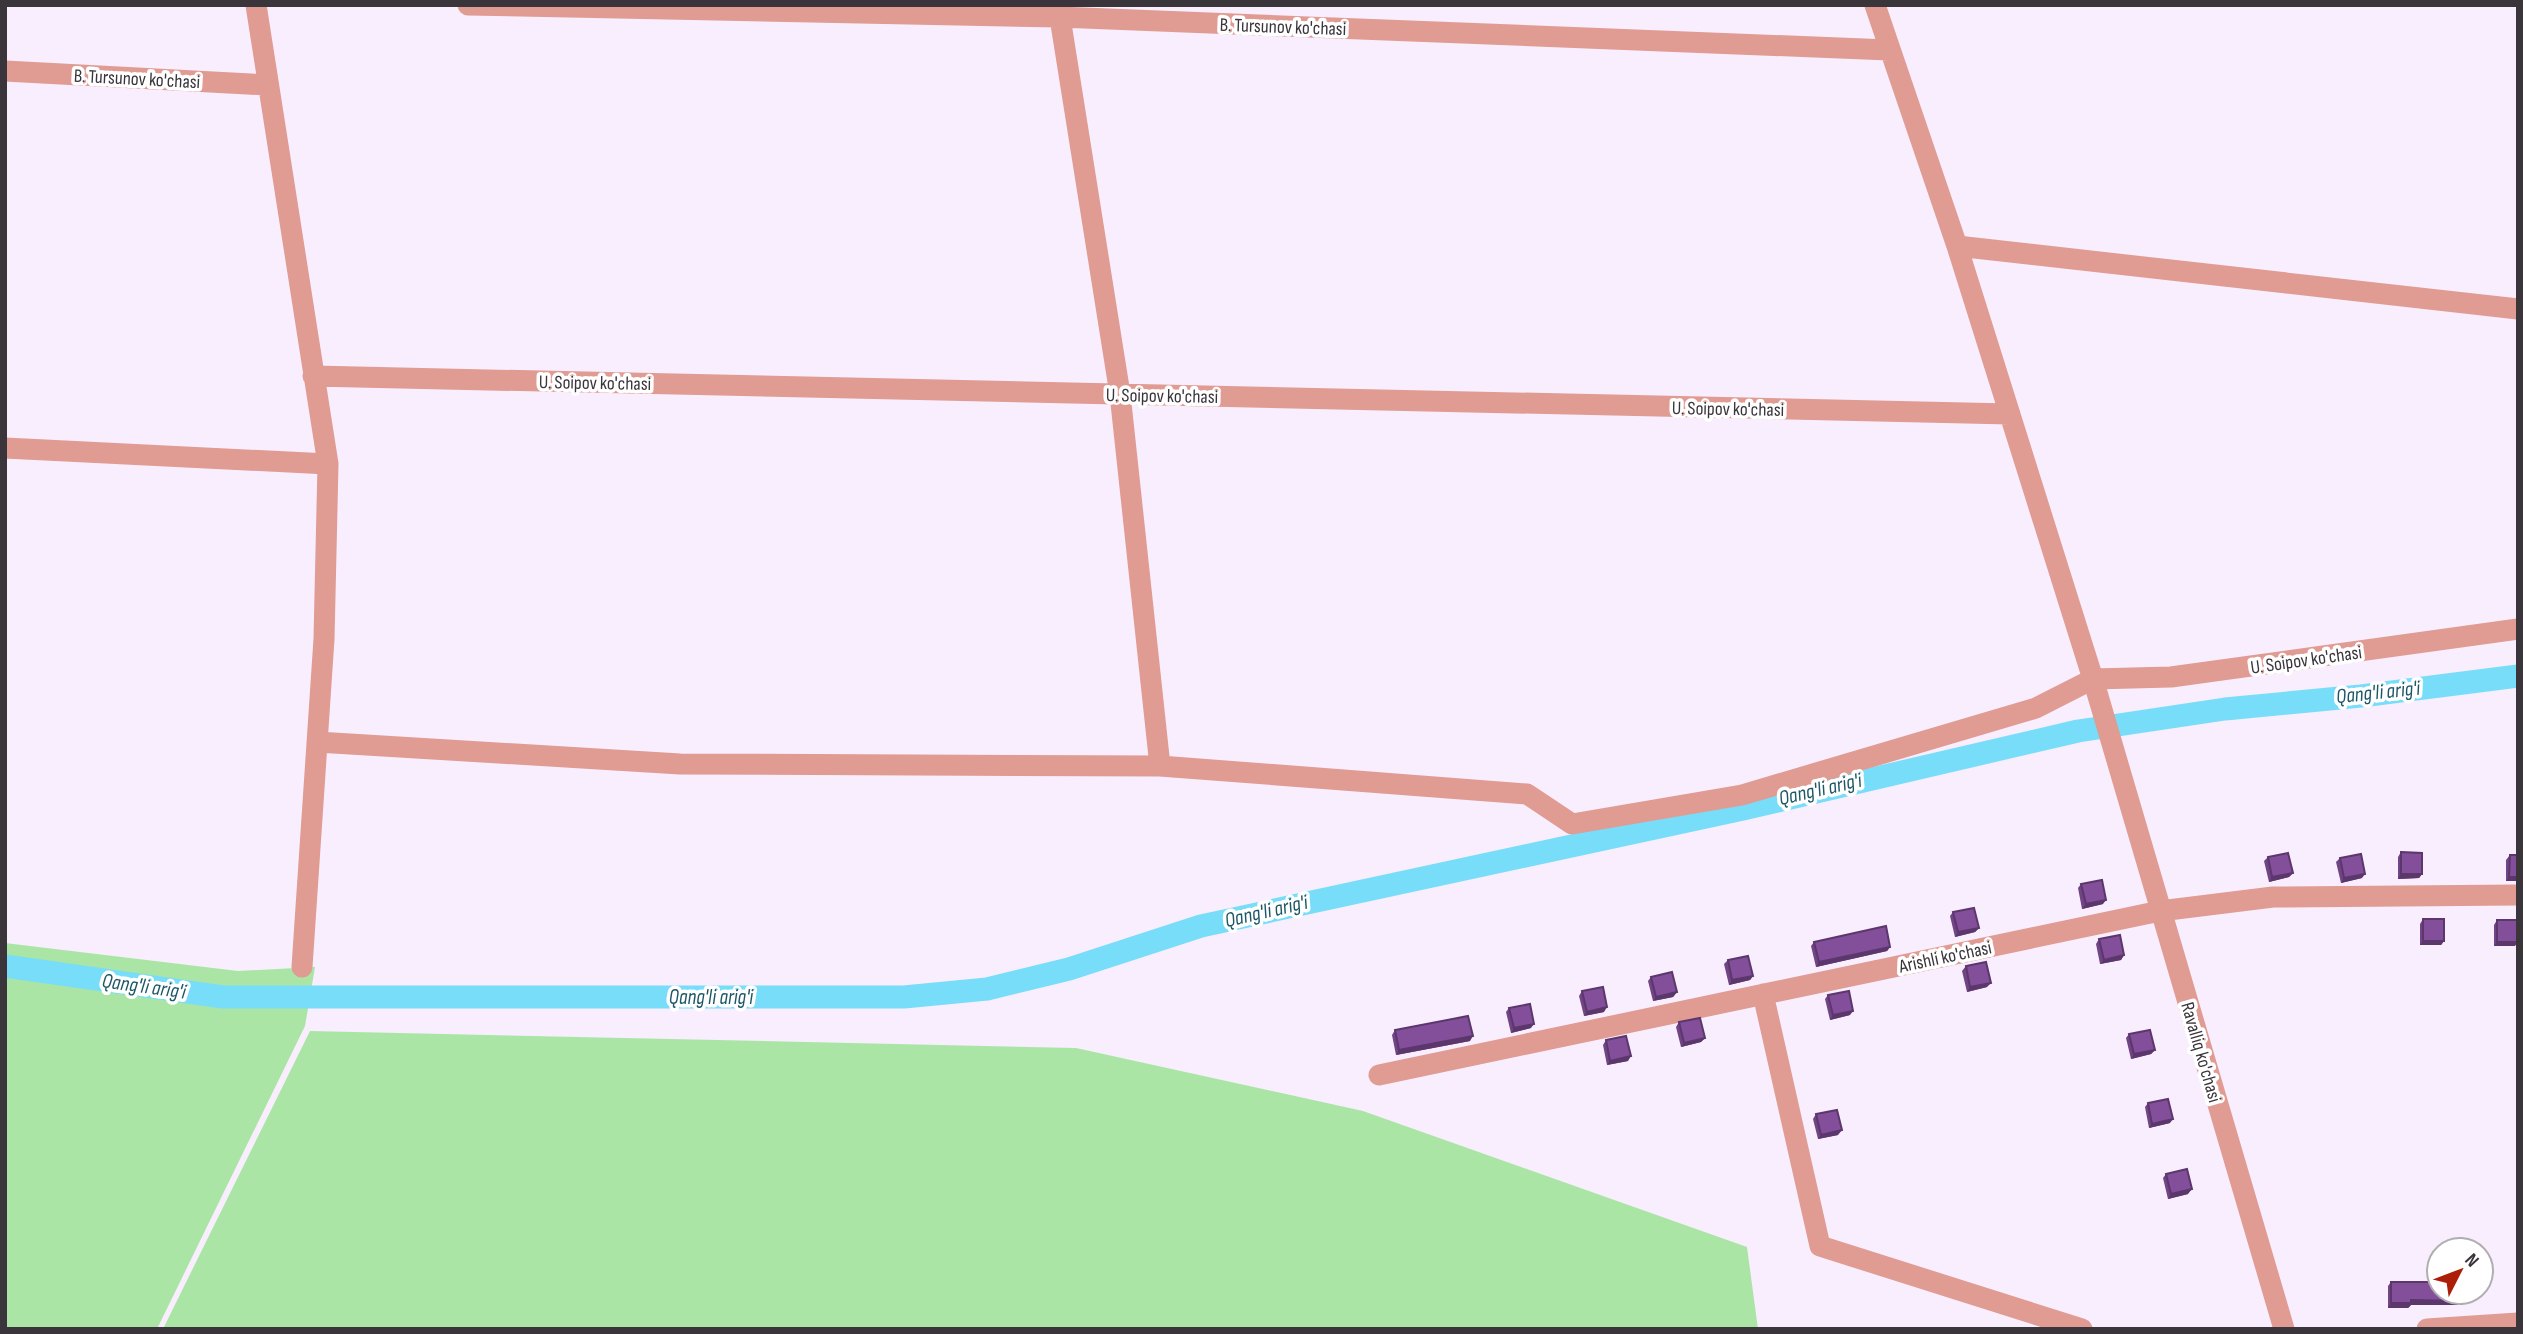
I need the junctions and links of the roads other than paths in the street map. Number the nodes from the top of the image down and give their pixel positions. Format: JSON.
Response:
{"nodes":[{"id":1,"x":256,"y":5,"type":"edge"},
{"id":2,"x":468,"y":5,"type":"edge"},
{"id":3,"x":1875,"y":5,"type":"edge"},
{"id":4,"x":1059,"y":11,"type":"edge"},
{"id":5,"x":1889,"y":50,"type":"junction"},
{"id":6,"x":5,"y":71,"type":"edge"},
{"id":7,"x":268,"y":85,"type":"junction"},
{"id":8,"x":1957,"y":246,"type":"junction"},
{"id":9,"x":2518,"y":309,"type":"edge"},
{"id":10,"x":313,"y":376,"type":"junction"},
{"id":11,"x":1120,"y":394,"type":"junction"},
{"id":12,"x":2010,"y":414,"type":"junction"},
{"id":13,"x":5,"y":448,"type":"edge"},
{"id":14,"x":328,"y":464,"type":"junction"},
{"id":15,"x":2518,"y":629,"type":"edge"},
{"id":16,"x":2095,"y":685,"type":"junction"},
{"id":17,"x":317,"y":741,"type":"junction"},
{"id":18,"x":1160,"y":766,"type":"junction"},
{"id":19,"x":2518,"y":895,"type":"edge"},
{"id":20,"x":2160,"y":911,"type":"junction"},
{"id":21,"x":302,"y":967,"type":"dead end"},
{"id":22,"x":1763,"y":994,"type":"junction"},
{"id":23,"x":1379,"y":1075,"type":"dead end"},
{"id":24,"x":2518,"y":1323,"type":"edge"},
{"id":25,"x":2082,"y":1329,"type":"edge"},
{"id":26,"x":2284,"y":1329,"type":"edge"},
{"id":27,"x":2427,"y":1329,"type":"edge"}],
"edges":[{"from":1,"to":7,"type":"street"},
{"from":2,"to":4,"type":"street","name":"B. Tursunov ko'chasi"},
{"from":3,"to":5,"type":"street","name":"Ravalliq ko'chasi"},
{"from":4,"to":5,"type":"street","name":"B. Tursunov ko'chasi"},
{"from":4,"to":11,"type":"street"},
{"from":5,"to":8,"type":"street","name":"Ravalliq ko'chasi"},
{"from":6,"to":7,"type":"street","name":"B. Tursunov ko'chasi"},
{"from":7,"to":10,"type":"street"},
{"from":8,"to":9,"type":"street"},
{"from":8,"to":12,"type":"street","name":"Ravalliq ko'chasi"},
{"from":10,"to":11,"type":"street","name":"U. Soipov ko'chasi"},
{"from":10,"to":14,"type":"street"},
{"from":11,"to":12,"type":"street","name":"U. Soipov ko'chasi"},
{"from":11,"to":18,"type":"street"},
{"from":12,"to":16,"type":"street","name":"Ravalliq ko'chasi"},
{"from":13,"to":14,"type":"street"},
{"from":14,"to":17,"type":"street"},
{"from":15,"to":16,"type":"street","name":"U. Soipov ko'chasi"},
{"from":16,"to":18,"type":"street"},
{"from":16,"to":20,"type":"street","name":"Ravalliq ko'chasi"},
{"from":17,"to":18,"type":"street"},
{"from":17,"to":21,"type":"street"},
{"from":19,"to":20,"type":"street","name":"Arishli ko'chasi"},
{"from":20,"to":22,"type":"street","name":"Arishli ko'chasi"},
{"from":20,"to":26,"type":"street","name":"Ravalliq ko'chasi"},
{"from":22,"to":23,"type":"street","name":"Arishli ko'chasi"},
{"from":22,"to":25,"type":"street"},
{"from":24,"to":27,"type":"street"}]}
